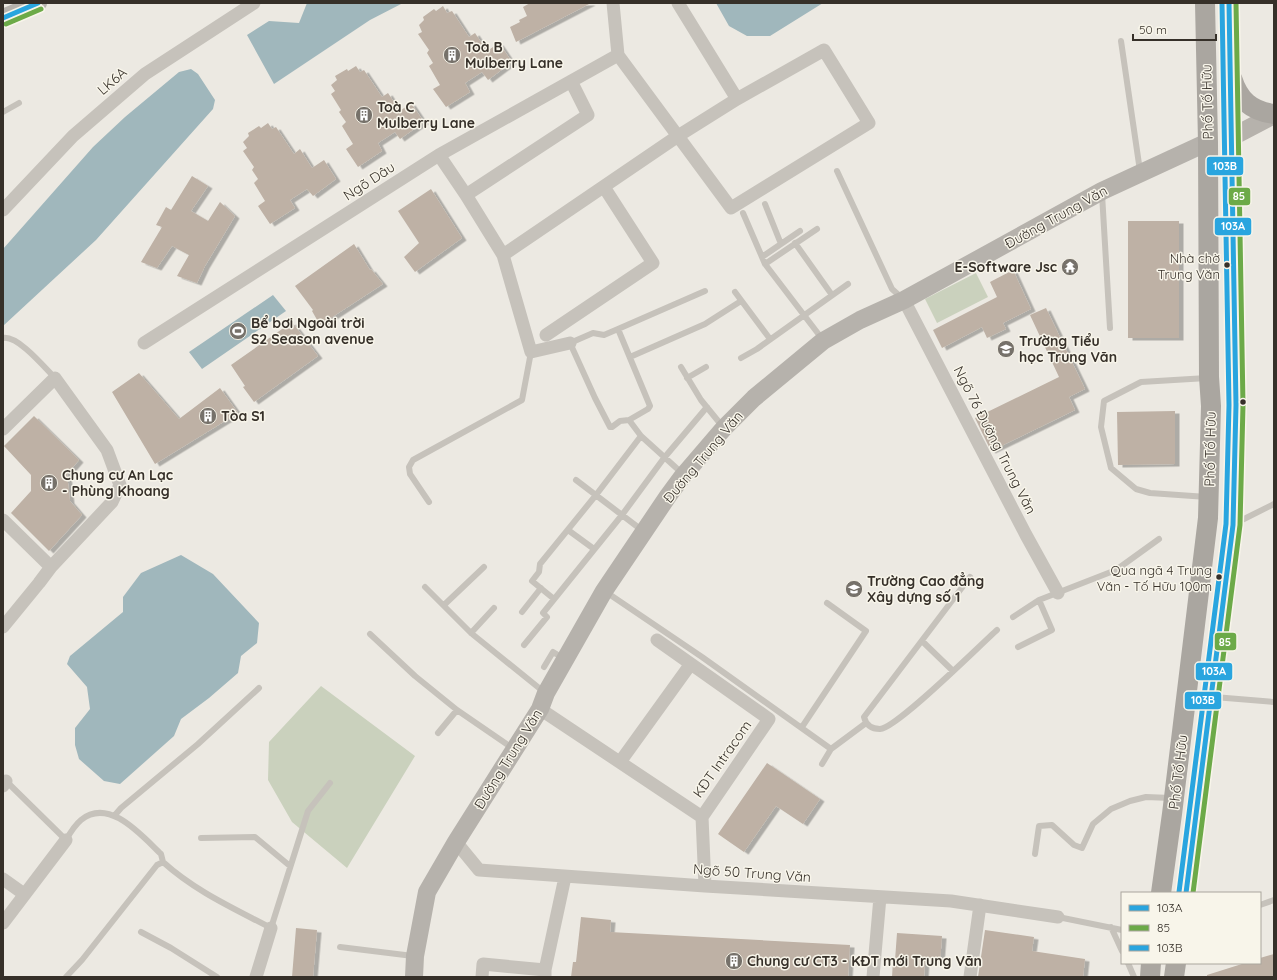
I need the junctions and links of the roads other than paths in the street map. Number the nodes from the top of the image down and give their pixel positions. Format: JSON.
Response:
{"nodes":[{"id":1,"x":38,"y":3,"type":"edge"},
{"id":2,"x":613,"y":3,"type":"edge"},
{"id":3,"x":678,"y":3,"type":"edge"},
{"id":4,"x":1205,"y":3,"type":"edge"},
{"id":5,"x":1228,"y":3,"type":"edge"},
{"id":6,"x":249,"y":4,"type":"edge"},
{"id":7,"x":3,"y":18,"type":"edge"},
{"id":8,"x":1120,"y":41,"type":"dead end"},
{"id":9,"x":618,"y":55,"type":"junction"},
{"id":10,"x":1230,"y":72,"type":"junction"},
{"id":11,"x":571,"y":81,"type":"junction"},
{"id":12,"x":737,"y":99,"type":"junction"},
{"id":13,"x":19,"y":103,"type":"dead end"},
{"id":14,"x":3,"y":112,"type":"edge"},
{"id":15,"x":1274,"y":114,"type":"edge"},
{"id":16,"x":678,"y":136,"type":"junction"},
{"id":17,"x":1232,"y":137,"type":"junction"},
{"id":18,"x":1208,"y":142,"type":"junction"},
{"id":19,"x":439,"y":155,"type":"junction"},
{"id":20,"x":837,"y":171,"type":"dead end"},
{"id":21,"x":1140,"y":173,"type":"junction"},
{"id":22,"x":604,"y":187,"type":"junction"},
{"id":23,"x":1102,"y":191,"type":"junction"},
{"id":24,"x":3,"y":193,"type":"edge"},
{"id":25,"x":466,"y":195,"type":"junction"},
{"id":26,"x":765,"y":204,"type":"dead end"},
{"id":27,"x":5,"y":208,"type":"edge"},
{"id":28,"x":743,"y":213,"type":"dead end"},
{"id":29,"x":817,"y":228,"type":"dead end"},
{"id":30,"x":800,"y":231,"type":"dead end"},
{"id":31,"x":795,"y":243,"type":"junction"},
{"id":32,"x":781,"y":244,"type":"junction"},
{"id":33,"x":503,"y":255,"type":"junction"},
{"id":34,"x":762,"y":257,"type":"junction"},
{"id":35,"x":765,"y":264,"type":"junction"},
{"id":36,"x":848,"y":284,"type":"dead end"},
{"id":37,"x":705,"y":291,"type":"dead end"},
{"id":38,"x":735,"y":292,"type":"dead end"},
{"id":39,"x":832,"y":295,"type":"junction"},
{"id":40,"x":904,"y":300,"type":"junction"},
{"id":41,"x":741,"y":301,"type":"junction"},
{"id":42,"x":804,"y":315,"type":"junction"},
{"id":43,"x":1110,"y":328,"type":"dead end"},
{"id":44,"x":618,"y":329,"type":"junction"},
{"id":45,"x":546,"y":335,"type":"dead end"},
{"id":46,"x":3,"y":338,"type":"edge"},
{"id":47,"x":770,"y":339,"type":"junction"},
{"id":48,"x":823,"y":341,"type":"junction"},
{"id":49,"x":144,"y":343,"type":"dead end"},
{"id":50,"x":570,"y":343,"type":"junction"},
{"id":51,"x":531,"y":352,"type":"junction"},
{"id":52,"x":630,"y":357,"type":"junction"},
{"id":53,"x":741,"y":358,"type":"dead end"},
{"id":54,"x":680,"y":367,"type":"dead end"},
{"id":55,"x":706,"y":367,"type":"dead end"},
{"id":56,"x":55,"y":378,"type":"junction"},
{"id":57,"x":687,"y":378,"type":"junction"},
{"id":58,"x":1209,"y":378,"type":"junction"},
{"id":59,"x":1236,"y":405,"type":"junction"},
{"id":60,"x":1211,"y":406,"type":"junction"},
{"id":61,"x":707,"y":407,"type":"junction"},
{"id":62,"x":629,"y":420,"type":"junction"},
{"id":63,"x":724,"y":428,"type":"junction"},
{"id":64,"x":3,"y":429,"type":"edge"},
{"id":65,"x":641,"y":436,"type":"junction"},
{"id":66,"x":664,"y":458,"type":"junction"},
{"id":67,"x":684,"y":475,"type":"junction"},
{"id":68,"x":576,"y":480,"type":"dead end"},
{"id":69,"x":596,"y":496,"type":"junction"},
{"id":70,"x":1208,"y":498,"type":"junction"},
{"id":71,"x":429,"y":502,"type":"dead end"},
{"id":72,"x":1274,"y":504,"type":"edge"},
{"id":73,"x":622,"y":514,"type":"junction"},
{"id":74,"x":3,"y":520,"type":"edge"},
{"id":75,"x":1233,"y":525,"type":"junction"},
{"id":76,"x":568,"y":530,"type":"junction"},
{"id":77,"x":644,"y":532,"type":"junction"},
{"id":78,"x":1159,"y":539,"type":"dead end"},
{"id":79,"x":594,"y":550,"type":"junction"},
{"id":80,"x":51,"y":567,"type":"junction"},
{"id":81,"x":484,"y":567,"type":"dead end"},
{"id":82,"x":970,"y":577,"type":"dead end"},
{"id":83,"x":425,"y":587,"type":"dead end"},
{"id":84,"x":540,"y":588,"type":"junction"},
{"id":85,"x":604,"y":591,"type":"junction"},
{"id":86,"x":1058,"y":593,"type":"junction"},
{"id":87,"x":554,"y":599,"type":"junction"},
{"id":88,"x":1039,"y":600,"type":"junction"},
{"id":89,"x":1198,"y":603,"type":"junction"},
{"id":90,"x":827,"y":604,"type":"dead end"},
{"id":91,"x":1223,"y":604,"type":"junction"},
{"id":92,"x":444,"y":605,"type":"junction"},
{"id":93,"x":494,"y":608,"type":"dead end"},
{"id":94,"x":522,"y":612,"type":"dead end"},
{"id":95,"x":1013,"y":617,"type":"dead end"},
{"id":96,"x":3,"y":627,"type":"edge"},
{"id":97,"x":997,"y":630,"type":"dead end"},
{"id":98,"x":471,"y":633,"type":"junction"},
{"id":99,"x":370,"y":634,"type":"dead end"},
{"id":100,"x":657,"y":640,"type":"dead end"},
{"id":101,"x":922,"y":641,"type":"junction"},
{"id":102,"x":524,"y":645,"type":"dead end"},
{"id":103,"x":1018,"y":647,"type":"dead end"},
{"id":104,"x":564,"y":659,"type":"junction"},
{"id":105,"x":690,"y":664,"type":"junction"},
{"id":106,"x":544,"y":667,"type":"dead end"},
{"id":107,"x":953,"y":671,"type":"junction"},
{"id":108,"x":259,"y":688,"type":"dead end"},
{"id":109,"x":1210,"y":696,"type":"junction"},
{"id":110,"x":543,"y":701,"type":"junction"},
{"id":111,"x":1274,"y":702,"type":"edge"},
{"id":112,"x":457,"y":710,"type":"junction"},
{"id":113,"x":866,"y":723,"type":"junction"},
{"id":114,"x":802,"y":727,"type":"junction"},
{"id":115,"x":438,"y":732,"type":"dead end"},
{"id":116,"x":831,"y":749,"type":"junction"},
{"id":117,"x":515,"y":750,"type":"junction"},
{"id":118,"x":620,"y":762,"type":"junction"},
{"id":119,"x":822,"y":764,"type":"dead end"},
{"id":120,"x":5,"y":783,"type":"edge"},
{"id":121,"x":330,"y":783,"type":"dead end"},
{"id":122,"x":1174,"y":798,"type":"junction"},
{"id":123,"x":115,"y":815,"type":"junction"},
{"id":124,"x":702,"y":817,"type":"junction"},
{"id":125,"x":201,"y":838,"type":"dead end"},
{"id":126,"x":66,"y":840,"type":"junction"},
{"id":127,"x":456,"y":842,"type":"junction"},
{"id":128,"x":1035,"y":854,"type":"dead end"},
{"id":129,"x":163,"y":862,"type":"junction"},
{"id":130,"x":290,"y":866,"type":"junction"},
{"id":131,"x":564,"y":876,"type":"junction"},
{"id":132,"x":3,"y":879,"type":"edge"},
{"id":133,"x":705,"y":886,"type":"junction"},
{"id":134,"x":1161,"y":892,"type":"edge"},
{"id":135,"x":1186,"y":892,"type":"edge"},
{"id":136,"x":24,"y":894,"type":"junction"},
{"id":137,"x":880,"y":897,"type":"junction"},
{"id":138,"x":1274,"y":900,"type":"edge"},
{"id":139,"x":1261,"y":904,"type":"edge"},
{"id":140,"x":980,"y":905,"type":"junction"},
{"id":141,"x":1058,"y":917,"type":"joint"},
{"id":142,"x":3,"y":923,"type":"edge"},
{"id":143,"x":271,"y":928,"type":"junction"},
{"id":144,"x":1111,"y":928,"type":"junction"},
{"id":145,"x":1121,"y":930,"type":"edge"},
{"id":146,"x":141,"y":932,"type":"dead end"},
{"id":147,"x":340,"y":947,"type":"dead end"},
{"id":148,"x":1121,"y":948,"type":"edge"},
{"id":149,"x":415,"y":956,"type":"junction"},
{"id":150,"x":1128,"y":964,"type":"edge"},
{"id":151,"x":1151,"y":964,"type":"edge"},
{"id":152,"x":1176,"y":964,"type":"edge"},
{"id":153,"x":545,"y":974,"type":"edge"},
{"id":154,"x":66,"y":977,"type":"edge"},
{"id":155,"x":217,"y":977,"type":"edge"},
{"id":156,"x":256,"y":977,"type":"edge"},
{"id":157,"x":414,"y":977,"type":"edge"},
{"id":158,"x":482,"y":977,"type":"edge"},
{"id":159,"x":873,"y":977,"type":"edge"},
{"id":160,"x":970,"y":977,"type":"edge"},
{"id":161,"x":1134,"y":977,"type":"edge"},
{"id":162,"x":1150,"y":977,"type":"edge"},
{"id":163,"x":1174,"y":977,"type":"edge"}],
"edges":[{"from":1,"to":7,"type":"street"},
{"from":2,"to":9,"type":"street"},
{"from":3,"to":12,"type":"street"},
{"from":4,"to":18,"type":"main road","name":"Phố Tố Hữu"},
{"from":5,"to":10,"type":"main road","name":"Phố Tố Hữu"},
{"from":6,"to":27,"type":"street","name":"LK6A"},
{"from":8,"to":21,"type":"lane"},
{"from":9,"to":11,"type":"street","name":"Ngõ Dâu"},
{"from":9,"to":16,"type":"street"},
{"from":10,"to":15,"type":"main road"},
{"from":10,"to":17,"type":"main road","name":"Phố Tố Hữu"},
{"from":11,"to":19,"type":"street","name":"Ngõ Dâu"},
{"from":11,"to":25,"type":"street"},
{"from":12,"to":16,"type":"street"},
{"from":12,"to":16,"type":"street"},
{"from":13,"to":14,"type":"lane"},
{"from":15,"to":17,"type":"street"},
{"from":16,"to":22,"type":"street"},
{"from":17,"to":18,"type":"main road"},
{"from":17,"to":59,"type":"main road","name":"Phố Tố Hữu"},
{"from":18,"to":21,"type":"street","name":"Đường Trung Văn"},
{"from":18,"to":58,"type":"main road","name":"Phố Tố Hữu"},
{"from":19,"to":25,"type":"street"},
{"from":19,"to":49,"type":"street","name":"Ngõ Dâu"},
{"from":20,"to":40,"type":"lane"},
{"from":21,"to":23,"type":"street","name":"Đường Trung Văn"},
{"from":22,"to":33,"type":"street"},
{"from":22,"to":45,"type":"street"},
{"from":23,"to":40,"type":"street","name":"Đường Trung Văn"},
{"from":23,"to":43,"type":"lane"},
{"from":24,"to":27,"type":"street"},
{"from":25,"to":33,"type":"street"},
{"from":26,"to":32,"type":"lane"},
{"from":28,"to":34,"type":"lane"},
{"from":29,"to":31,"type":"lane"},
{"from":30,"to":32,"type":"lane"},
{"from":31,"to":35,"type":"lane"},
{"from":31,"to":39,"type":"lane"},
{"from":32,"to":34,"type":"lane"},
{"from":33,"to":51,"type":"street"},
{"from":34,"to":35,"type":"lane"},
{"from":35,"to":42,"type":"lane"},
{"from":36,"to":39,"type":"lane"},
{"from":37,"to":44,"type":"lane"},
{"from":38,"to":41,"type":"lane"},
{"from":39,"to":42,"type":"lane"},
{"from":40,"to":48,"type":"street","name":"Đường Trung Văn"},
{"from":40,"to":86,"type":"street","name":"Ngõ 76 Đường Trung Văn"},
{"from":41,"to":47,"type":"lane"},
{"from":41,"to":52,"type":"lane"},
{"from":42,"to":47,"type":"lane"},
{"from":42,"to":48,"type":"lane"},
{"from":44,"to":50,"type":"lane"},
{"from":44,"to":52,"type":"lane"},
{"from":46,"to":56,"type":"lane"},
{"from":47,"to":53,"type":"lane"},
{"from":48,"to":63,"type":"street","name":"Đường Trung Văn"},
{"from":50,"to":51,"type":"street"},
{"from":50,"to":62,"type":"lane"},
{"from":51,"to":71,"type":"lane"},
{"from":52,"to":62,"type":"lane"},
{"from":54,"to":57,"type":"lane"},
{"from":55,"to":57,"type":"lane"},
{"from":56,"to":64,"type":"street"},
{"from":56,"to":80,"type":"street"},
{"from":57,"to":61,"type":"lane"},
{"from":58,"to":60,"type":"main road","name":"Phố Tố Hữu"},
{"from":58,"to":70,"type":"lane"},
{"from":59,"to":60,"type":"main road"},
{"from":59,"to":75,"type":"main road","name":"Phố Tố Hữu"},
{"from":60,"to":70,"type":"main road","name":"Phố Tố Hữu"},
{"from":61,"to":63,"type":"lane"},
{"from":61,"to":66,"type":"lane"},
{"from":62,"to":65,"type":"lane"},
{"from":63,"to":67,"type":"street","name":"Đường Trung Văn"},
{"from":65,"to":66,"type":"lane"},
{"from":65,"to":69,"type":"lane"},
{"from":66,"to":67,"type":"lane"},
{"from":66,"to":73,"type":"lane"},
{"from":67,"to":77,"type":"street","name":"Đường Trung Văn"},
{"from":68,"to":69,"type":"lane"},
{"from":69,"to":73,"type":"lane"},
{"from":69,"to":76,"type":"lane"},
{"from":70,"to":89,"type":"main road","name":"Phố Tố Hữu"},
{"from":72,"to":75,"type":"lane"},
{"from":73,"to":77,"type":"lane"},
{"from":73,"to":79,"type":"lane"},
{"from":74,"to":80,"type":"street"},
{"from":75,"to":91,"type":"main road","name":"Phố Tố Hữu"},
{"from":76,"to":79,"type":"lane"},
{"from":76,"to":84,"type":"lane"},
{"from":77,"to":85,"type":"street","name":"Đường Trung Văn"},
{"from":78,"to":86,"type":"lane"},
{"from":79,"to":87,"type":"lane"},
{"from":80,"to":96,"type":"street"},
{"from":81,"to":92,"type":"lane"},
{"from":82,"to":101,"type":"lane"},
{"from":83,"to":92,"type":"lane"},
{"from":84,"to":87,"type":"lane"},
{"from":84,"to":94,"type":"lane"},
{"from":85,"to":104,"type":"street","name":"Đường Trung Văn"},
{"from":85,"to":114,"type":"lane"},
{"from":86,"to":88,"type":"lane"},
{"from":87,"to":102,"type":"lane"},
{"from":88,"to":95,"type":"lane"},
{"from":88,"to":103,"type":"lane"},
{"from":89,"to":91,"type":"main road"},
{"from":89,"to":122,"type":"main road","name":"Phố Tố Hữu"},
{"from":90,"to":114,"type":"lane"},
{"from":91,"to":109,"type":"main road","name":"Phố Tố Hữu"},
{"from":92,"to":98,"type":"lane"},
{"from":93,"to":98,"type":"lane"},
{"from":97,"to":107,"type":"lane"},
{"from":98,"to":110,"type":"lane"},
{"from":99,"to":112,"type":"lane"},
{"from":100,"to":105,"type":"street","name":"KĐT Intracom"},
{"from":101,"to":107,"type":"lane"},
{"from":101,"to":113,"type":"lane"},
{"from":104,"to":106,"type":"lane"},
{"from":104,"to":110,"type":"street","name":"Đường Trung Văn"},
{"from":105,"to":118,"type":"street"},
{"from":105,"to":124,"type":"street","name":"KĐT Intracom"},
{"from":107,"to":113,"type":"lane"},
{"from":108,"to":123,"type":"lane"},
{"from":109,"to":111,"type":"lane"},
{"from":109,"to":135,"type":"main road","name":"Phố Tố Hữu"},
{"from":110,"to":117,"type":"street","name":"Đường Trung Văn"},
{"from":110,"to":118,"type":"street","name":"KĐT Intracom"},
{"from":112,"to":115,"type":"lane"},
{"from":112,"to":117,"type":"lane"},
{"from":113,"to":116,"type":"lane"},
{"from":114,"to":116,"type":"lane"},
{"from":116,"to":119,"type":"lane"},
{"from":117,"to":127,"type":"street","name":"Đường Trung Văn"},
{"from":118,"to":124,"type":"street","name":"KĐT Intracom"},
{"from":120,"to":126,"type":"lane"},
{"from":121,"to":130,"type":"lane"},
{"from":122,"to":128,"type":"lane"},
{"from":122,"to":134,"type":"main road","name":"Phố Tố Hữu"},
{"from":123,"to":126,"type":"lane"},
{"from":123,"to":129,"type":"lane"},
{"from":124,"to":133,"type":"street","name":"KĐT Intracom"},
{"from":125,"to":130,"type":"lane"},
{"from":126,"to":136,"type":"street"},
{"from":127,"to":131,"type":"street","name":"Ngõ 50 Trung Văn"},
{"from":127,"to":149,"type":"street","name":"Đường Trung Văn"},
{"from":129,"to":143,"type":"lane"},
{"from":129,"to":154,"type":"lane"},
{"from":130,"to":143,"type":"lane"},
{"from":131,"to":133,"type":"street","name":"Ngõ 50 Trung Văn"},
{"from":131,"to":153,"type":"street"},
{"from":132,"to":136,"type":"street"},
{"from":133,"to":137,"type":"street","name":"Ngõ 50 Trung Văn"},
{"from":136,"to":142,"type":"street"},
{"from":137,"to":140,"type":"street","name":"Ngõ 50 Trung Văn"},
{"from":137,"to":159,"type":"street"},
{"from":138,"to":139,"type":"lane"},
{"from":140,"to":141,"type":"street","name":"Ngõ 50 Trung Văn"},
{"from":140,"to":160,"type":"street"},
{"from":141,"to":144,"type":"lane"},
{"from":143,"to":156,"type":"street"},
{"from":144,"to":145,"type":"lane"},
{"from":144,"to":148,"type":"lane"},
{"from":146,"to":155,"type":"lane"},
{"from":147,"to":149,"type":"lane"},
{"from":149,"to":157,"type":"street","name":"Đường Trung Văn"},
{"from":150,"to":161,"type":"lane"},
{"from":151,"to":162,"type":"main road"},
{"from":152,"to":163,"type":"main road"},
{"from":153,"to":158,"type":"street"}]}
